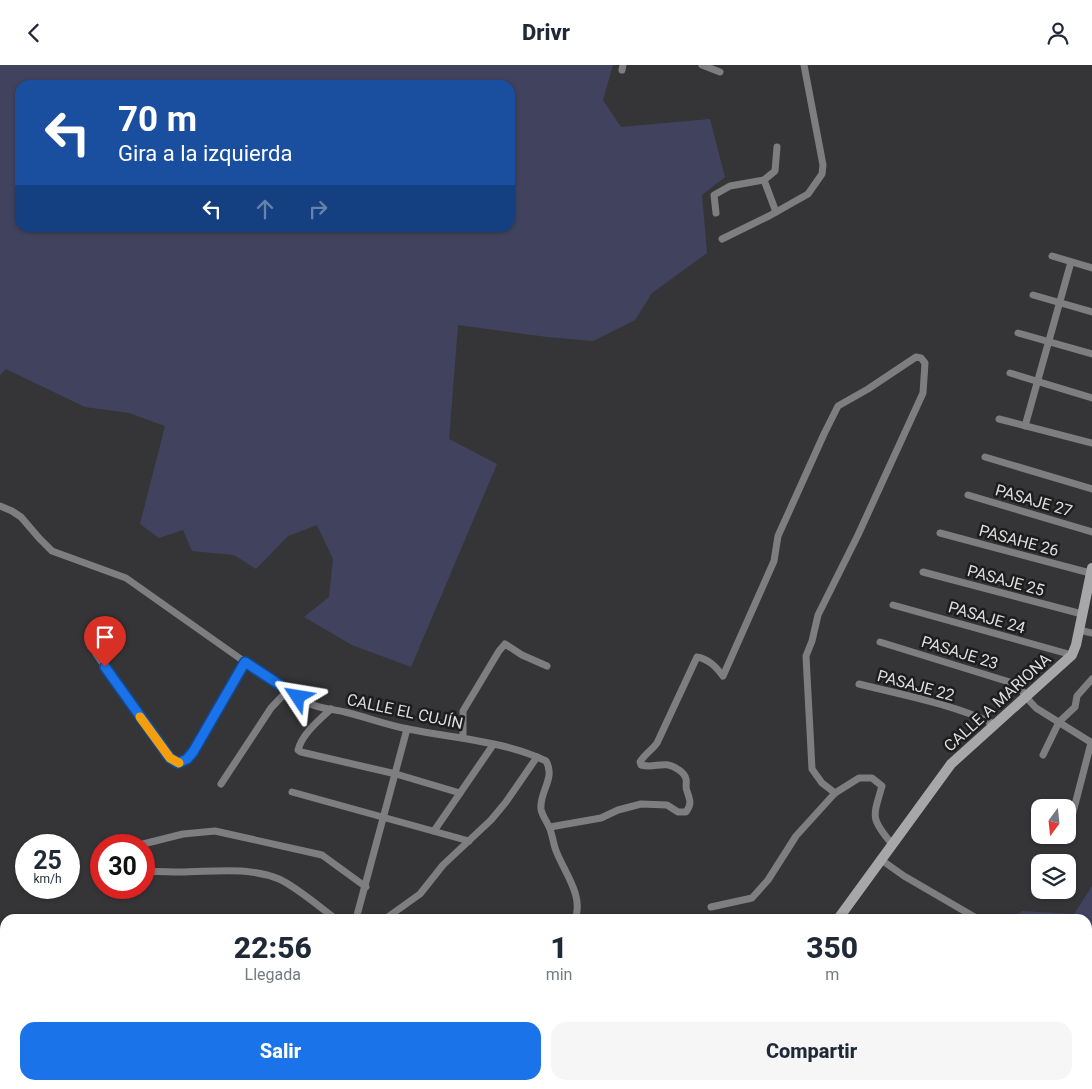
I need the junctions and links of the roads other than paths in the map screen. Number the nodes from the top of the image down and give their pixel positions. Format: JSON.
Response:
{"nodes":[{"id":1,"x":702,"y":65,"type":"edge"},
{"id":2,"x":804,"y":65,"type":"edge"},
{"id":3,"x":720,"y":72,"type":"dead end"},
{"id":4,"x":777,"y":147,"type":"dead end"},
{"id":5,"x":764,"y":180,"type":"junction"},
{"id":6,"x":776,"y":212,"type":"junction"},
{"id":7,"x":716,"y":213,"type":"dead end"},
{"id":8,"x":722,"y":239,"type":"dead end"},
{"id":9,"x":1052,"y":256,"type":"dead end"},
{"id":10,"x":1071,"y":262,"type":"junction"},
{"id":11,"x":1092,"y":268,"type":"edge"},
{"id":12,"x":1033,"y":295,"type":"dead end"},
{"id":13,"x":1059,"y":303,"type":"junction"},
{"id":14,"x":1092,"y":312,"type":"edge"},
{"id":15,"x":1018,"y":333,"type":"dead end"},
{"id":16,"x":1048,"y":341,"type":"junction"},
{"id":17,"x":1092,"y":355,"type":"edge"},
{"id":18,"x":1010,"y":373,"type":"dead end"},
{"id":19,"x":1037,"y":381,"type":"junction"},
{"id":20,"x":1092,"y":398,"type":"edge"},
{"id":21,"x":999,"y":419,"type":"dead end"},
{"id":22,"x":1024,"y":426,"type":"junction"},
{"id":23,"x":1092,"y":443,"type":"edge"},
{"id":24,"x":984,"y":457,"type":"dead end"},
{"id":25,"x":1092,"y":489,"type":"edge"},
{"id":26,"x":968,"y":495,"type":"dead end"},
{"id":27,"x":0,"y":506,"type":"edge"},
{"id":28,"x":1092,"y":532,"type":"edge"},
{"id":29,"x":940,"y":533,"type":"dead end"},
{"id":30,"x":1091,"y":571,"type":"edge"},
{"id":31,"x":923,"y":572,"type":"dead end"},
{"id":32,"x":894,"y":605,"type":"dead end"},
{"id":33,"x":1082,"y":614,"type":"junction"},
{"id":34,"x":1079,"y":630,"type":"junction"},
{"id":35,"x":1092,"y":633,"type":"edge"},
{"id":36,"x":880,"y":642,"type":"dead end"},
{"id":37,"x":96,"y":655,"type":"dead end"},
{"id":38,"x":1072,"y":655,"type":"junction"},
{"id":39,"x":245,"y":662,"type":"junction"},
{"id":40,"x":547,"y":666,"type":"dead end"},
{"id":41,"x":1092,"y":679,"type":"edge"},
{"id":42,"x":858,"y":684,"type":"dead end"},
{"id":43,"x":288,"y":691,"type":"junction"},
{"id":44,"x":1025,"y":696,"type":"junction"},
{"id":45,"x":330,"y":709,"type":"junction"},
{"id":46,"x":1059,"y":722,"type":"junction"},
{"id":47,"x":994,"y":724,"type":"junction"},
{"id":48,"x":407,"y":729,"type":"junction"},
{"id":49,"x":463,"y":738,"type":"junction"},
{"id":50,"x":1092,"y":743,"type":"edge"},
{"id":51,"x":493,"y":745,"type":"junction"},
{"id":52,"x":1043,"y":755,"type":"dead end"},
{"id":53,"x":537,"y":757,"type":"junction"},
{"id":54,"x":396,"y":774,"type":"junction"},
{"id":55,"x":221,"y":784,"type":"dead end"},
{"id":56,"x":292,"y":792,"type":"dead end"},
{"id":57,"x":460,"y":793,"type":"junction"},
{"id":58,"x":835,"y":793,"type":"junction"},
{"id":59,"x":1076,"y":801,"type":"edge"},
{"id":60,"x":384,"y":817,"type":"junction"},
{"id":61,"x":550,"y":827,"type":"junction"},
{"id":62,"x":434,"y":831,"type":"junction"},
{"id":63,"x":155,"y":841,"type":"edge"},
{"id":64,"x":469,"y":841,"type":"junction"},
{"id":65,"x":892,"y":843,"type":"junction"},
{"id":66,"x":880,"y":859,"type":"junction"},
{"id":67,"x":155,"y":871,"type":"edge"},
{"id":68,"x":366,"y":887,"type":"junction"},
{"id":69,"x":712,"y":907,"type":"dead end"},
{"id":70,"x":329,"y":914,"type":"edge"},
{"id":71,"x":358,"y":914,"type":"edge"},
{"id":72,"x":392,"y":914,"type":"edge"},
{"id":73,"x":577,"y":914,"type":"edge"},
{"id":74,"x":842,"y":914,"type":"edge"},
{"id":75,"x":969,"y":914,"type":"edge"}],
"edges":[{"from":1,"to":3,"type":"street"},
{"from":2,"to":6,"type":"street"},
{"from":4,"to":5,"type":"street"},
{"from":5,"to":6,"type":"street"},
{"from":5,"to":7,"type":"street"},
{"from":6,"to":8,"type":"street"},
{"from":9,"to":10,"type":"street"},
{"from":10,"to":11,"type":"street"},
{"from":10,"to":13,"type":"street"},
{"from":12,"to":13,"type":"street"},
{"from":13,"to":14,"type":"street"},
{"from":13,"to":16,"type":"street"},
{"from":15,"to":16,"type":"street"},
{"from":16,"to":17,"type":"street"},
{"from":16,"to":19,"type":"street"},
{"from":18,"to":19,"type":"street"},
{"from":19,"to":20,"type":"street"},
{"from":19,"to":22,"type":"street"},
{"from":21,"to":22,"type":"street"},
{"from":22,"to":23,"type":"street"},
{"from":24,"to":25,"type":"street"},
{"from":26,"to":28,"type":"street","name":"PASAJE 27"},
{"from":27,"to":39,"type":"street","name":"CALLE EL CUJÍN"},
{"from":29,"to":30,"type":"street","name":"PASAHE 26"},
{"from":30,"to":33,"type":"main road","name":"CALLE A MARIONA"},
{"from":31,"to":33,"type":"street","name":"PASAJE 25"},
{"from":32,"to":38,"type":"street","name":"PASAJE 24"},
{"from":33,"to":34,"type":"main road","name":"CALLE A MARIONA"},
{"from":34,"to":35,"type":"street"},
{"from":34,"to":38,"type":"main road","name":"CALLE A MARIONA"},
{"from":36,"to":44,"type":"street","name":"PASAJE 23"},
{"from":37,"to":39,"type":"street"},
{"from":38,"to":44,"type":"main road","name":"CALLE A MARIONA"},
{"from":39,"to":43,"type":"street","name":"CALLE EL CUJÍN"},
{"from":40,"to":49,"type":"street"},
{"from":41,"to":46,"type":"street"},
{"from":42,"to":47,"type":"street","name":"PASAJE 22"},
{"from":43,"to":45,"type":"street","name":"CALLE EL CUJÍN"},
{"from":43,"to":55,"type":"street"},
{"from":44,"to":46,"type":"street","name":"PASAJE 23"},
{"from":44,"to":47,"type":"main road","name":"CALLE A MARIONA"},
{"from":45,"to":48,"type":"street","name":"CALLE EL CUJÍN"},
{"from":45,"to":54,"type":"street"},
{"from":46,"to":50,"type":"street","name":"PASAJE 23"},
{"from":46,"to":52,"type":"street"},
{"from":47,"to":65,"type":"main road","name":"CALLE A MARIONA"},
{"from":48,"to":49,"type":"street","name":"CALLE EL CUJÍN"},
{"from":48,"to":54,"type":"street"},
{"from":49,"to":51,"type":"street","name":"CALLE EL CUJÍN"},
{"from":50,"to":59,"type":"street"},
{"from":51,"to":53,"type":"street","name":"CALLE EL CUJÍN"},
{"from":51,"to":57,"type":"street"},
{"from":53,"to":61,"type":"street"},
{"from":53,"to":64,"type":"street"},
{"from":54,"to":57,"type":"street"},
{"from":54,"to":60,"type":"street"},
{"from":56,"to":60,"type":"street"},
{"from":57,"to":62,"type":"street"},
{"from":58,"to":61,"type":"street"},
{"from":58,"to":65,"type":"street"},
{"from":58,"to":69,"type":"street"},
{"from":60,"to":62,"type":"street"},
{"from":60,"to":68,"type":"street"},
{"from":61,"to":73,"type":"street"},
{"from":62,"to":64,"type":"street"},
{"from":63,"to":68,"type":"street"},
{"from":64,"to":72,"type":"street"},
{"from":65,"to":66,"type":"main road","name":"CALLE A MARIONA"},
{"from":66,"to":74,"type":"main road","name":"CALLE A MARIONA"},
{"from":66,"to":75,"type":"street"},
{"from":67,"to":70,"type":"street"},
{"from":68,"to":71,"type":"street"}]}
